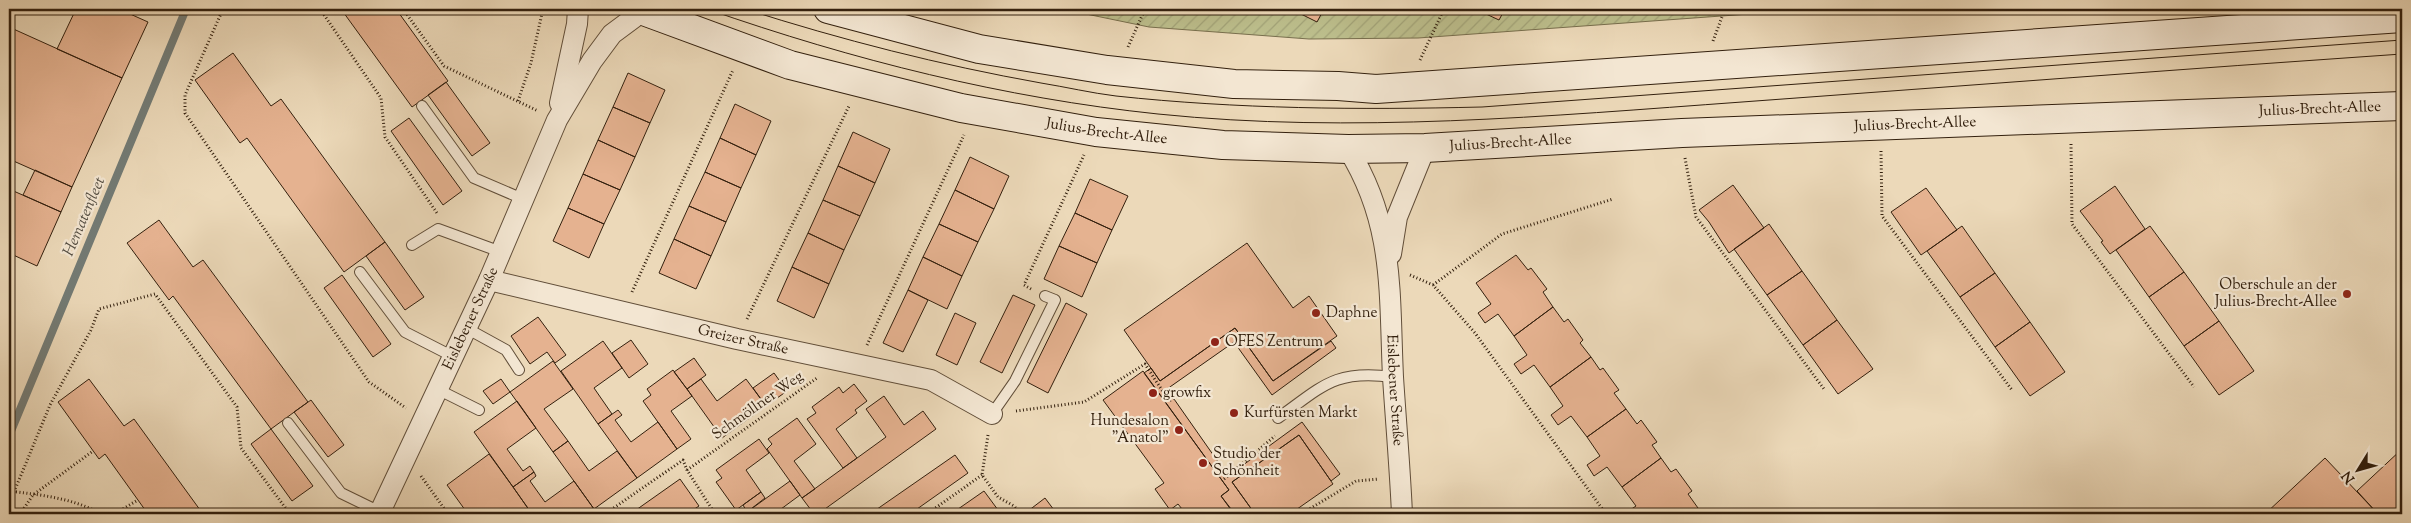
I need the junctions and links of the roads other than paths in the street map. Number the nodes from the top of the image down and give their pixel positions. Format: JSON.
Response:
{"nodes":[{"id":1,"x":578,"y":9,"type":"edge"},
{"id":2,"x":828,"y":9,"type":"edge"},
{"id":3,"x":640,"y":10,"type":"edge"},
{"id":4,"x":2402,"y":18,"type":"edge"},
{"id":5,"x":422,"y":106,"type":"dead end"},
{"id":6,"x":2402,"y":106,"type":"edge"},
{"id":7,"x":557,"y":120,"type":"junction"},
{"id":8,"x":1425,"y":148,"type":"junction"},
{"id":9,"x":1348,"y":149,"type":"junction"},
{"id":10,"x":523,"y":199,"type":"junction"},
{"id":11,"x":412,"y":245,"type":"dead end"},
{"id":12,"x":501,"y":252,"type":"junction"},
{"id":13,"x":1388,"y":266,"type":"junction"},
{"id":14,"x":360,"y":272,"type":"dead end"},
{"id":15,"x":489,"y":280,"type":"junction"},
{"id":16,"x":1046,"y":296,"type":"road end"},
{"id":17,"x":466,"y":328,"type":"junction"},
{"id":18,"x":452,"y":356,"type":"junction"},
{"id":19,"x":519,"y":370,"type":"dead end"},
{"id":20,"x":1393,"y":377,"type":"junction"},
{"id":21,"x":437,"y":389,"type":"junction"},
{"id":22,"x":479,"y":410,"type":"dead end"},
{"id":23,"x":992,"y":414,"type":"joint"},
{"id":24,"x":1278,"y":418,"type":"road end"},
{"id":25,"x":288,"y":423,"type":"dead end"},
{"id":26,"x":380,"y":513,"type":"edge"},
{"id":27,"x":1402,"y":514,"type":"edge"}],
"edges":[{"from":1,"to":7,"type":"street","name":"Eislebener Straße"},
{"from":2,"to":4,"type":"main road"},
{"from":3,"to":7,"type":"street","name":"Eislebener Straße"},
{"from":3,"to":9,"type":"main road","name":"Julius-Brecht-Allee"},
{"from":5,"to":10,"type":"lane"},
{"from":6,"to":8,"type":"main road","name":"Julius-Brecht-Allee"},
{"from":7,"to":10,"type":"street","name":"Eislebener Straße"},
{"from":8,"to":9,"type":"main road","name":"Julius-Brecht-Allee"},
{"from":8,"to":13,"type":"street","name":"Eislebener Straße"},
{"from":9,"to":13,"type":"street","name":"Eislebener Straße"},
{"from":10,"to":12,"type":"street","name":"Eislebener Straße"},
{"from":11,"to":12,"type":"lane"},
{"from":12,"to":15,"type":"street","name":"Eislebener Straße"},
{"from":13,"to":20,"type":"street","name":"Eislebener Straße"},
{"from":14,"to":18,"type":"lane"},
{"from":15,"to":17,"type":"street","name":"Eislebener Straße"},
{"from":15,"to":23,"type":"street","name":"Greizer Straße"},
{"from":16,"to":23,"type":"lane"},
{"from":17,"to":18,"type":"street","name":"Eislebener Straße"},
{"from":17,"to":19,"type":"lane"},
{"from":18,"to":21,"type":"street","name":"Eislebener Straße"},
{"from":20,"to":24,"type":"lane"},
{"from":20,"to":27,"type":"street","name":"Eislebener Straße"},
{"from":21,"to":22,"type":"lane"},
{"from":21,"to":26,"type":"street","name":"Eislebener Straße"},
{"from":25,"to":26,"type":"lane"}]}
